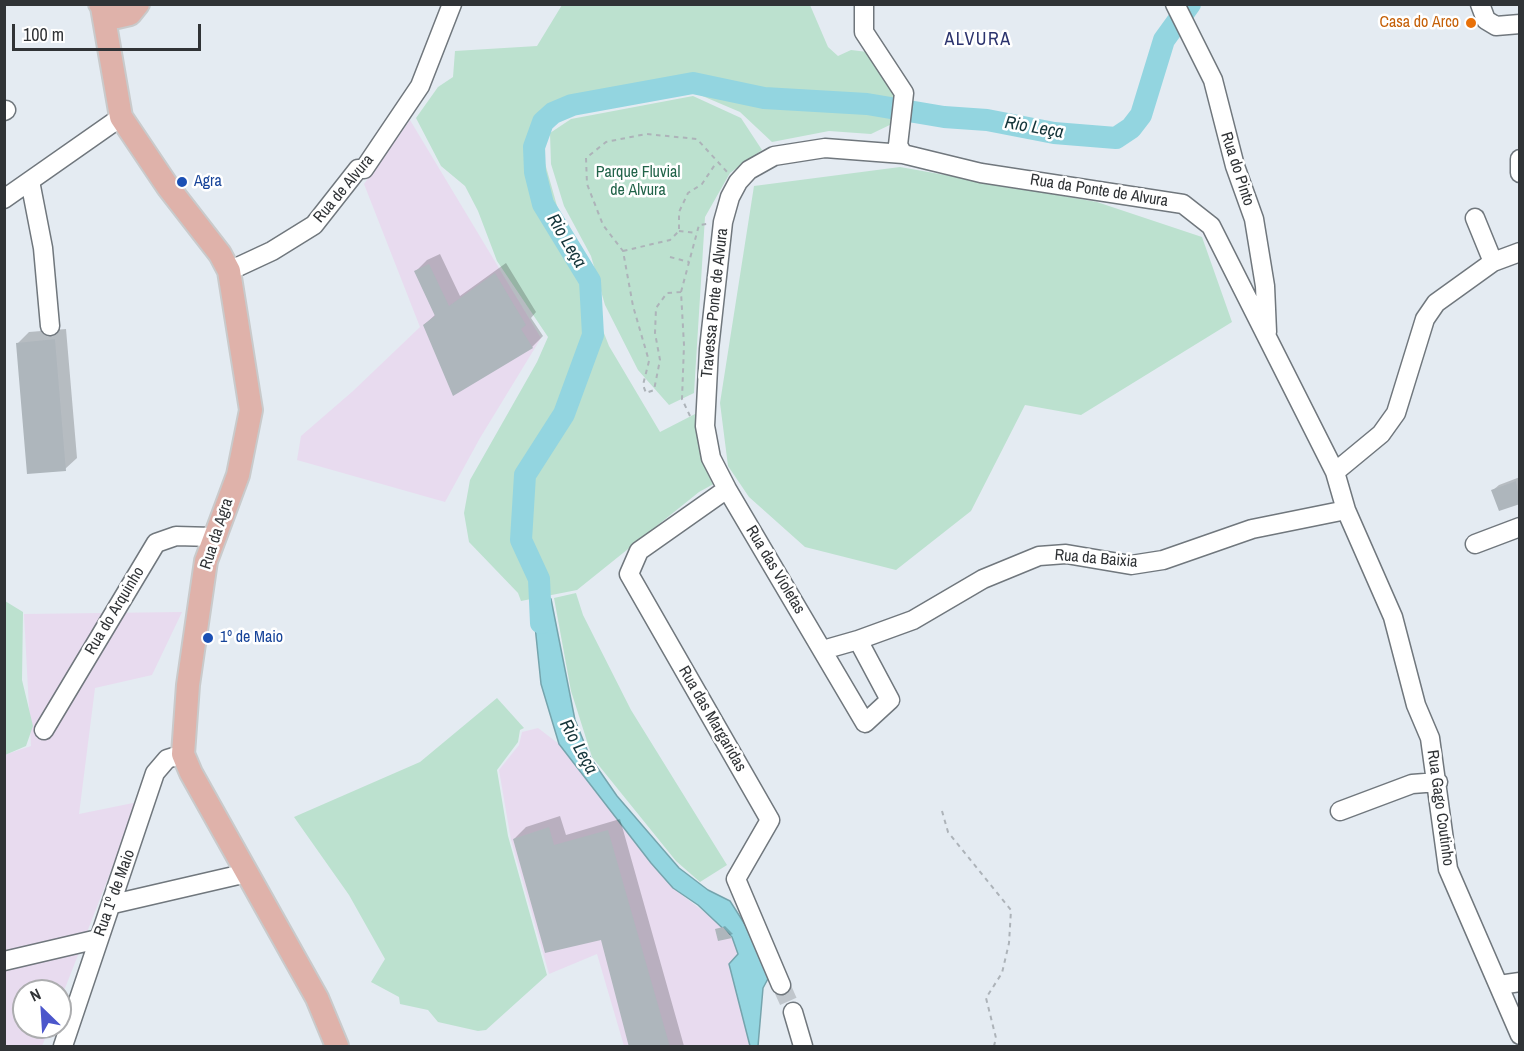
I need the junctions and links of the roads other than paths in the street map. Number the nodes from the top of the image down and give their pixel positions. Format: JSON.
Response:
{"nodes":[{"id":1,"x":452,"y":4,"type":"edge"},
{"id":2,"x":864,"y":4,"type":"edge"},
{"id":3,"x":1175,"y":4,"type":"edge"},
{"id":4,"x":101,"y":6,"type":"edge"},
{"id":5,"x":1481,"y":7,"type":"edge"},
{"id":6,"x":132,"y":10,"type":"edge"},
{"id":7,"x":1520,"y":24,"type":"edge"},
{"id":8,"x":112,"y":57,"type":"junction"},
{"id":9,"x":121,"y":117,"type":"junction"},
{"id":10,"x":903,"y":154,"type":"junction"},
{"id":11,"x":1520,"y":159,"type":"edge"},
{"id":12,"x":1520,"y":173,"type":"edge"},
{"id":13,"x":30,"y":181,"type":"junction"},
{"id":14,"x":4,"y":200,"type":"edge"},
{"id":15,"x":1475,"y":218,"type":"dead end"},
{"id":16,"x":1520,"y":252,"type":"edge"},
{"id":17,"x":1493,"y":262,"type":"junction"},
{"id":18,"x":229,"y":271,"type":"junction"},
{"id":19,"x":50,"y":326,"type":"dead end"},
{"id":20,"x":1268,"y":343,"type":"junction"},
{"id":21,"x":1335,"y":472,"type":"junction"},
{"id":22,"x":727,"y":489,"type":"junction"},
{"id":23,"x":1346,"y":510,"type":"junction"},
{"id":24,"x":1520,"y":527,"type":"edge"},
{"id":25,"x":213,"y":537,"type":"junction"},
{"id":26,"x":1475,"y":544,"type":"dead end"},
{"id":27,"x":858,"y":640,"type":"junction"},
{"id":28,"x":823,"y":650,"type":"junction"},
{"id":29,"x":44,"y":730,"type":"dead end"},
{"id":30,"x":183,"y":754,"type":"junction"},
{"id":31,"x":1437,"y":782,"type":"junction"},
{"id":32,"x":1340,"y":811,"type":"dead end"},
{"id":33,"x":247,"y":873,"type":"junction"},
{"id":34,"x":113,"y":904,"type":"junction"},
{"id":35,"x":98,"y":939,"type":"junction"},
{"id":36,"x":4,"y":961,"type":"edge"},
{"id":37,"x":1520,"y":982,"type":"edge"},
{"id":38,"x":781,"y":985,"type":"tunnel mouth"},
{"id":39,"x":1499,"y":985,"type":"junction"},
{"id":40,"x":793,"y":1012,"type":"tunnel mouth"},
{"id":41,"x":1520,"y":1035,"type":"edge"},
{"id":42,"x":63,"y":1047,"type":"edge"},
{"id":43,"x":337,"y":1047,"type":"edge"},
{"id":44,"x":803,"y":1047,"type":"edge"}],
"edges":[{"from":1,"to":18,"type":"street","name":"Rua de Alvura"},
{"from":2,"to":10,"type":"street"},
{"from":3,"to":20,"type":"street","name":"Rua do Pinto"},
{"from":4,"to":6,"type":"main road"},
{"from":4,"to":8,"type":"main road","name":"Rua da Agra"},
{"from":5,"to":7,"type":"street"},
{"from":6,"to":8,"type":"main road","name":"Rua da Agra"},
{"from":8,"to":9,"type":"main road","name":"Rua da Agra"},
{"from":9,"to":13,"type":"street"},
{"from":9,"to":18,"type":"main road","name":"Rua da Agra"},
{"from":10,"to":20,"type":"street","name":"Rua da Ponte de Alvura"},
{"from":10,"to":22,"type":"street","name":"Travessa Ponte de Alvura"},
{"from":11,"to":12,"type":"street"},
{"from":13,"to":14,"type":"street"},
{"from":13,"to":19,"type":"street"},
{"from":15,"to":17,"type":"street"},
{"from":16,"to":17,"type":"street"},
{"from":17,"to":21,"type":"street"},
{"from":18,"to":25,"type":"main road","name":"Rua da Agra"},
{"from":20,"to":21,"type":"street","name":"Rua da Ponte de Alvura"},
{"from":21,"to":23,"type":"street","name":"Rua da Ponte de Alvura"},
{"from":22,"to":28,"type":"street","name":"Rua das Violetas"},
{"from":22,"to":38,"type":"street","name":"Rua das Margaridas"},
{"from":23,"to":27,"type":"street","name":"Rua da Baixia"},
{"from":23,"to":31,"type":"street","name":"Rua Gago Coutinho"},
{"from":24,"to":26,"type":"street"},
{"from":25,"to":29,"type":"street","name":"Rua do Arquinho"},
{"from":25,"to":30,"type":"main road","name":"Rua da Agra"},
{"from":27,"to":28,"type":"street","name":"Rua da Baixia"},
{"from":27,"to":28,"type":"street","name":"Rua das Violetas"},
{"from":30,"to":33,"type":"main road","name":"Rua da Agra"},
{"from":30,"to":34,"type":"street","name":"Rua 1º de Maio"},
{"from":31,"to":32,"type":"street"},
{"from":31,"to":39,"type":"street","name":"Rua Gago Coutinho"},
{"from":33,"to":34,"type":"street"},
{"from":33,"to":43,"type":"main road","name":"Rua da Agra"},
{"from":34,"to":35,"type":"street","name":"Rua 1º de Maio"},
{"from":35,"to":36,"type":"street"},
{"from":35,"to":42,"type":"street","name":"Rua 1º de Maio"},
{"from":37,"to":39,"type":"street"},
{"from":39,"to":41,"type":"street","name":"Rua Gago Coutinho"},
{"from":40,"to":44,"type":"street"}]}
